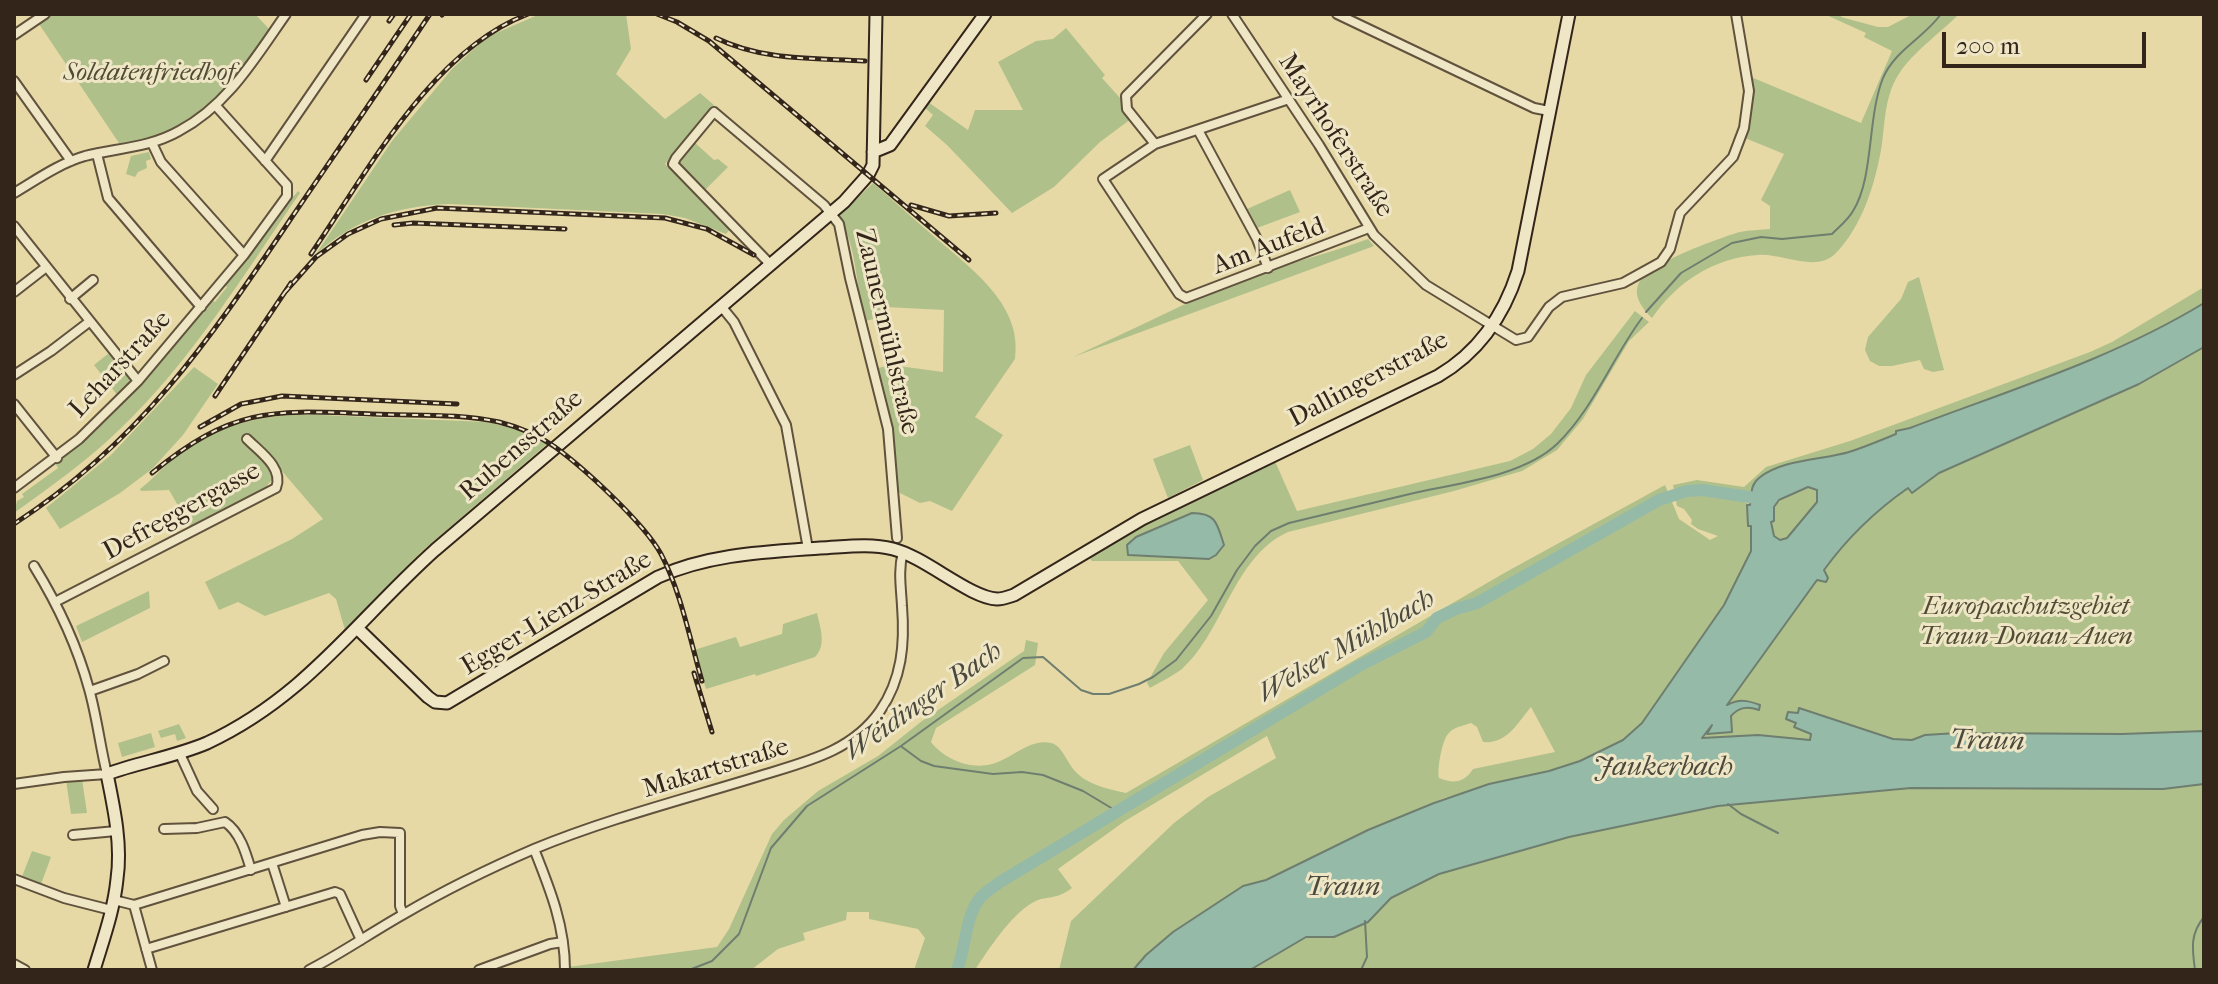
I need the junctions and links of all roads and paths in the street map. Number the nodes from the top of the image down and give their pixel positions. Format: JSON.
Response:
{"nodes":[{"id":1,"x":45,"y":14,"type":"edge"},
{"id":2,"x":286,"y":14,"type":"edge"},
{"id":3,"x":366,"y":14,"type":"edge"},
{"id":4,"x":876,"y":14,"type":"edge"},
{"id":5,"x":985,"y":14,"type":"edge"},
{"id":6,"x":1207,"y":14,"type":"edge"},
{"id":7,"x":1232,"y":14,"type":"edge"},
{"id":8,"x":1337,"y":14,"type":"edge"},
{"id":9,"x":1569,"y":14,"type":"edge"},
{"id":10,"x":1736,"y":14,"type":"edge"},
{"id":11,"x":14,"y":35,"type":"edge"},
{"id":12,"x":14,"y":81,"type":"edge"},
{"id":13,"x":1289,"y":99,"type":"junction"},
{"id":14,"x":216,"y":106,"type":"junction"},
{"id":15,"x":1549,"y":111,"type":"junction"},
{"id":16,"x":1198,"y":130,"type":"junction"},
{"id":17,"x":152,"y":143,"type":"junction"},
{"id":18,"x":1155,"y":144,"type":"junction"},
{"id":19,"x":873,"y":152,"type":"junction"},
{"id":20,"x":97,"y":154,"type":"junction"},
{"id":21,"x":71,"y":161,"type":"junction"},
{"id":22,"x":265,"y":161,"type":"junction"},
{"id":23,"x":14,"y":193,"type":"edge"},
{"id":24,"x":831,"y":213,"type":"junction"},
{"id":25,"x":14,"y":226,"type":"edge"},
{"id":26,"x":1369,"y":228,"type":"junction"},
{"id":27,"x":244,"y":255,"type":"junction"},
{"id":28,"x":771,"y":265,"type":"junction"},
{"id":29,"x":45,"y":268,"type":"junction"},
{"id":30,"x":1268,"y":268,"type":"junction"},
{"id":31,"x":93,"y":280,"type":"dead end"},
{"id":32,"x":14,"y":292,"type":"edge"},
{"id":33,"x":70,"y":299,"type":"junction"},
{"id":34,"x":721,"y":306,"type":"junction"},
{"id":35,"x":201,"y":307,"type":"junction"},
{"id":36,"x":89,"y":322,"type":"junction"},
{"id":37,"x":1493,"y":326,"type":"junction"},
{"id":38,"x":14,"y":375,"type":"edge"},
{"id":39,"x":138,"y":381,"type":"junction"},
{"id":40,"x":14,"y":404,"type":"edge"},
{"id":41,"x":247,"y":439,"type":"dead end"},
{"id":42,"x":57,"y":458,"type":"junction"},
{"id":43,"x":14,"y":488,"type":"edge"},
{"id":44,"x":897,"y":538,"type":"dead end"},
{"id":45,"x":808,"y":549,"type":"junction"},
{"id":46,"x":903,"y":552,"type":"junction"},
{"id":47,"x":34,"y":566,"type":"dead end"},
{"id":48,"x":55,"y":602,"type":"junction"},
{"id":49,"x":357,"y":628,"type":"junction"},
{"id":50,"x":164,"y":661,"type":"dead end"},
{"id":51,"x":90,"y":691,"type":"junction"},
{"id":52,"x":180,"y":754,"type":"junction"},
{"id":53,"x":107,"y":774,"type":"junction"},
{"id":54,"x":14,"y":784,"type":"edge"},
{"id":55,"x":213,"y":809,"type":"dead end"},
{"id":56,"x":164,"y":829,"type":"dead end"},
{"id":57,"x":116,"y":831,"type":"junction"},
{"id":58,"x":73,"y":835,"type":"dead end"},
{"id":59,"x":534,"y":849,"type":"junction"},
{"id":60,"x":272,"y":863,"type":"junction"},
{"id":61,"x":251,"y":870,"type":"junction"},
{"id":62,"x":14,"y":879,"type":"edge"},
{"id":63,"x":113,"y":905,"type":"junction"},
{"id":64,"x":134,"y":905,"type":"junction"},
{"id":65,"x":286,"y":907,"type":"junction"},
{"id":66,"x":403,"y":914,"type":"junction"},
{"id":67,"x":361,"y":940,"type":"junction"},
{"id":68,"x":563,"y":942,"type":"junction"},
{"id":69,"x":146,"y":949,"type":"junction"},
{"id":70,"x":14,"y":964,"type":"edge"},
{"id":71,"x":322,"y":967,"type":"edge"},
{"id":72,"x":25,"y":970,"type":"edge"},
{"id":73,"x":94,"y":970,"type":"edge"},
{"id":74,"x":152,"y":970,"type":"edge"},
{"id":75,"x":309,"y":970,"type":"edge"},
{"id":76,"x":479,"y":970,"type":"edge"},
{"id":77,"x":565,"y":970,"type":"edge"}],
"edges":[{"from":1,"to":11,"type":"street"},
{"from":2,"to":14,"type":"street"},
{"from":3,"to":22,"type":"street"},
{"from":4,"to":19,"type":"street"},
{"from":5,"to":19,"type":"street"},
{"from":6,"to":18,"type":"street"},
{"from":7,"to":13,"type":"street","name":"Mayrhoferstraße"},
{"from":8,"to":15,"type":"street"},
{"from":9,"to":15,"type":"street","name":"Dallingerstraße"},
{"from":10,"to":37,"type":"street","name":"Mayrhoferstraße"},
{"from":12,"to":21,"type":"street"},
{"from":13,"to":16,"type":"street"},
{"from":13,"to":26,"type":"street","name":"Mayrhoferstraße"},
{"from":14,"to":17,"type":"street"},
{"from":14,"to":22,"type":"street","name":"Leharstraße"},
{"from":15,"to":37,"type":"street","name":"Dallingerstraße"},
{"from":16,"to":18,"type":"street"},
{"from":16,"to":30,"type":"street"},
{"from":17,"to":20,"type":"street"},
{"from":17,"to":27,"type":"street"},
{"from":18,"to":30,"type":"street","name":"Am Aufeld"},
{"from":19,"to":24,"type":"street","name":"Rubensstraße"},
{"from":20,"to":21,"type":"street"},
{"from":20,"to":35,"type":"street"},
{"from":21,"to":23,"type":"street"},
{"from":22,"to":27,"type":"street","name":"Leharstraße"},
{"from":24,"to":28,"type":"street","name":"Rubensstraße"},
{"from":24,"to":28,"type":"street","name":"Zaunermühlstraße"},
{"from":24,"to":44,"type":"street","name":"Zaunermühlstraße"},
{"from":25,"to":29,"type":"street"},
{"from":26,"to":30,"type":"street","name":"Am Aufeld"},
{"from":26,"to":37,"type":"street","name":"Mayrhoferstraße"},
{"from":27,"to":35,"type":"street","name":"Leharstraße"},
{"from":28,"to":34,"type":"street","name":"Rubensstraße"},
{"from":29,"to":32,"type":"street"},
{"from":29,"to":33,"type":"street"},
{"from":31,"to":33,"type":"street"},
{"from":33,"to":36,"type":"street"},
{"from":34,"to":45,"type":"street"},
{"from":34,"to":49,"type":"street","name":"Rubensstraße"},
{"from":35,"to":39,"type":"street","name":"Leharstraße"},
{"from":36,"to":38,"type":"street"},
{"from":36,"to":39,"type":"street"},
{"from":37,"to":46,"type":"street","name":"Dallingerstraße"},
{"from":39,"to":42,"type":"street","name":"Leharstraße"},
{"from":40,"to":42,"type":"street"},
{"from":41,"to":48,"type":"street","name":"Defreggergasse"},
{"from":42,"to":43,"type":"street","name":"Leharstraße"},
{"from":45,"to":46,"type":"street","name":"Egger-Lienz-Straße"},
{"from":45,"to":49,"type":"street","name":"Egger-Lienz-Straße"},
{"from":46,"to":59,"type":"street","name":"Makartstraße"},
{"from":47,"to":48,"type":"street"},
{"from":48,"to":51,"type":"street"},
{"from":49,"to":52,"type":"street","name":"Rubensstraße"},
{"from":50,"to":51,"type":"street"},
{"from":51,"to":53,"type":"street"},
{"from":52,"to":53,"type":"street","name":"Rubensstraße"},
{"from":52,"to":55,"type":"street"},
{"from":53,"to":54,"type":"street"},
{"from":53,"to":57,"type":"street"},
{"from":56,"to":61,"type":"street"},
{"from":57,"to":58,"type":"street"},
{"from":57,"to":63,"type":"street"},
{"from":59,"to":66,"type":"street","name":"Makartstraße"},
{"from":59,"to":68,"type":"street"},
{"from":60,"to":61,"type":"street"},
{"from":60,"to":65,"type":"street"},
{"from":60,"to":66,"type":"street"},
{"from":61,"to":64,"type":"street"},
{"from":62,"to":63,"type":"street"},
{"from":63,"to":64,"type":"street"},
{"from":63,"to":73,"type":"street"},
{"from":64,"to":69,"type":"street"},
{"from":65,"to":67,"type":"street"},
{"from":65,"to":69,"type":"street"},
{"from":66,"to":67,"type":"street","name":"Makartstraße"},
{"from":67,"to":71,"type":"street","name":"Makartstraße"},
{"from":68,"to":76,"type":"street"},
{"from":68,"to":77,"type":"street"},
{"from":69,"to":74,"type":"street"},
{"from":70,"to":72,"type":"street"},
{"from":71,"to":75,"type":"street","name":"Makartstraße"}]}
